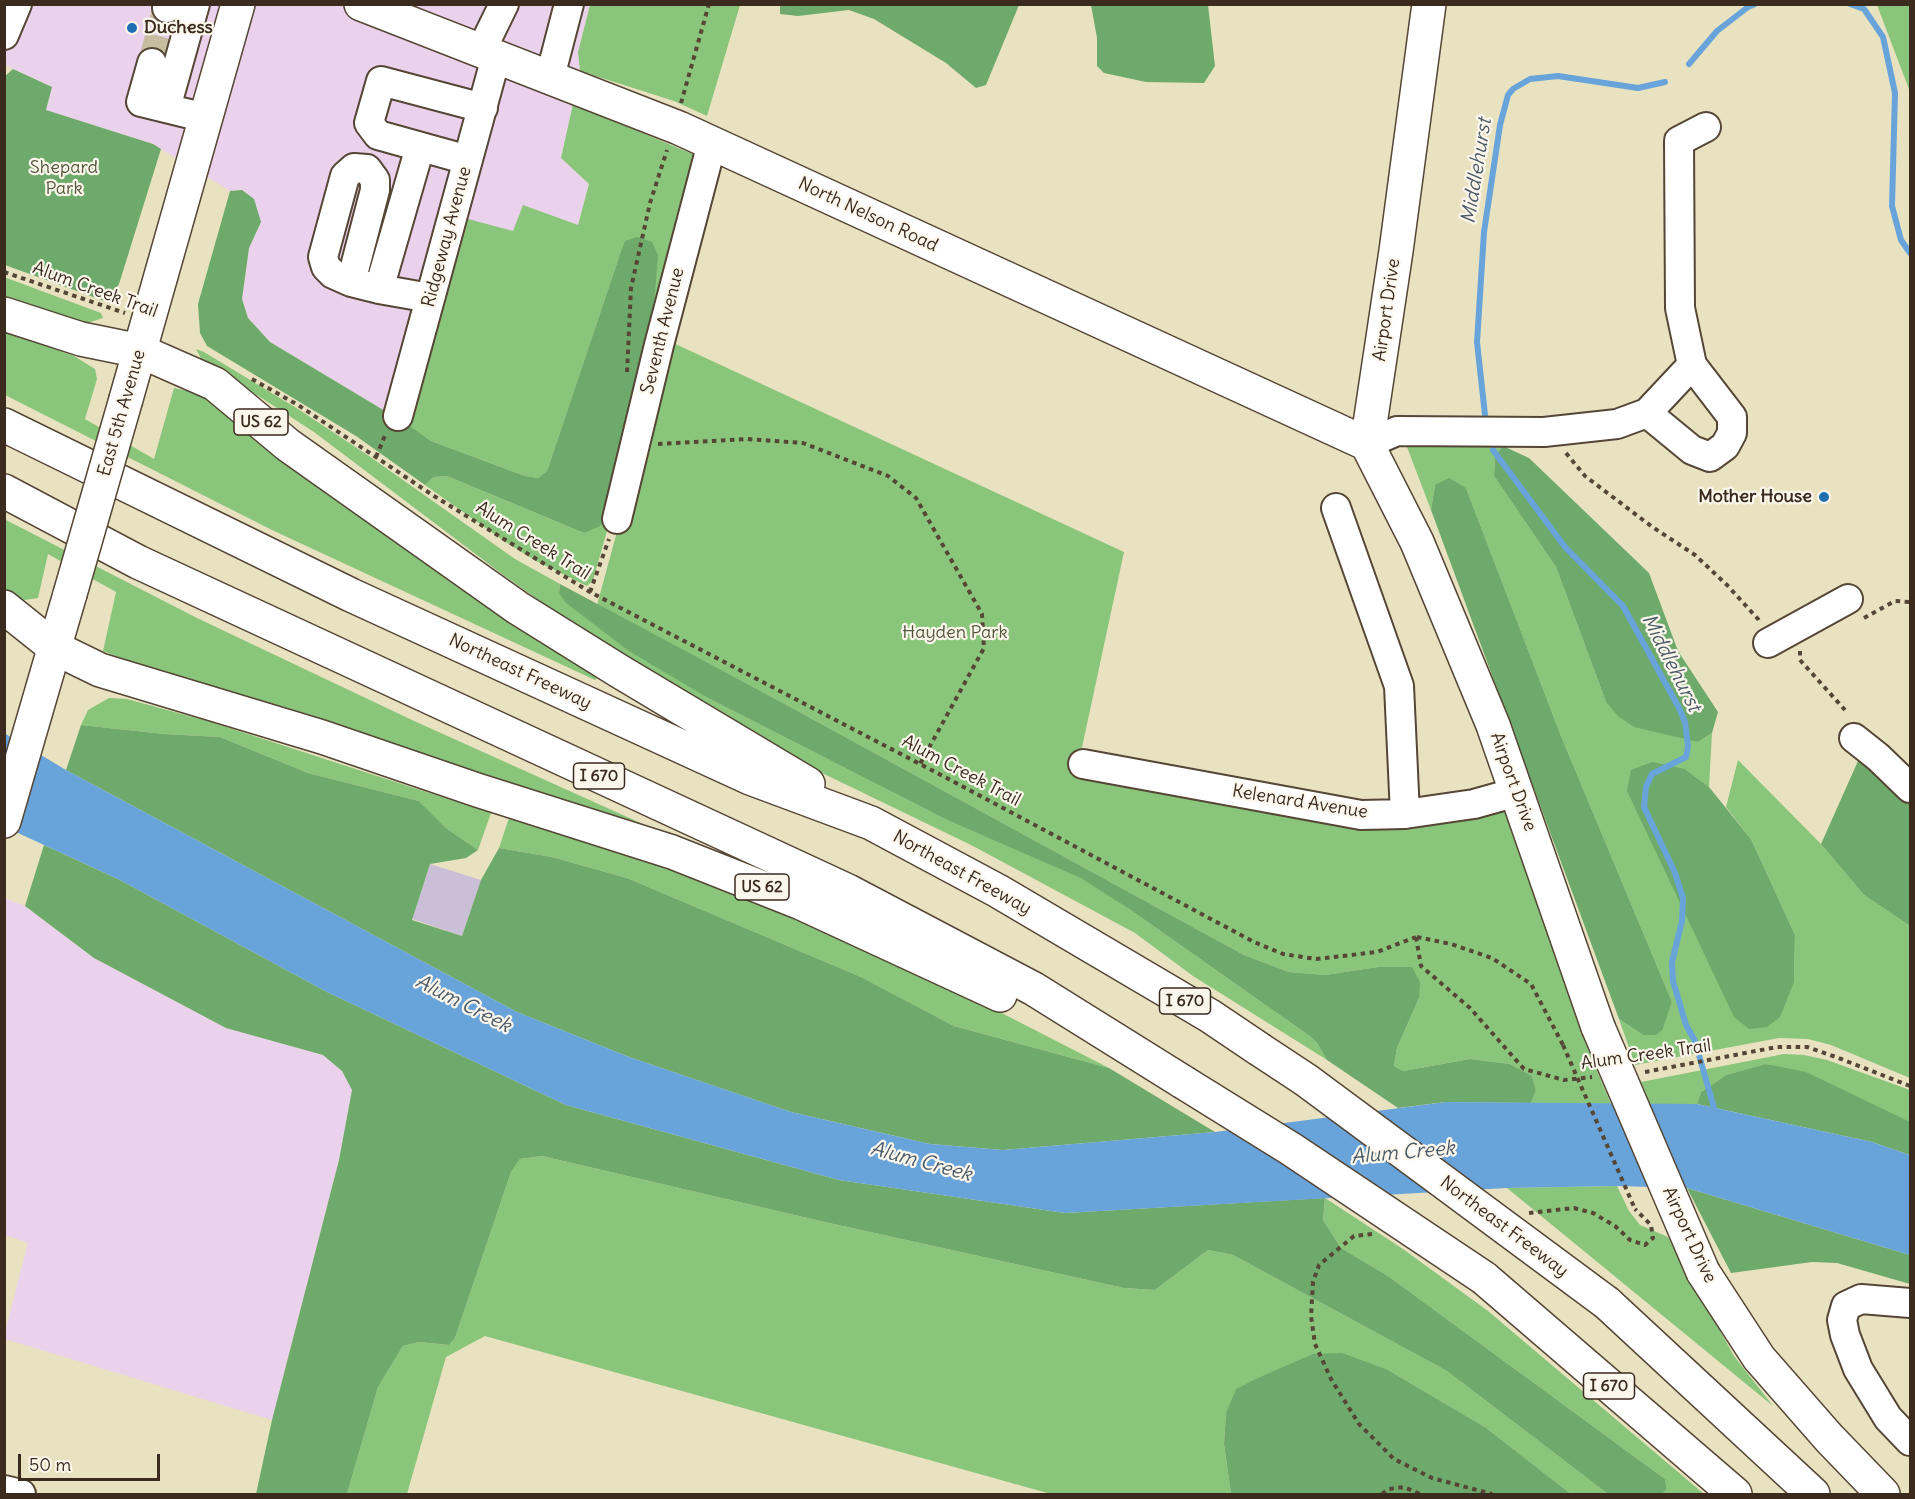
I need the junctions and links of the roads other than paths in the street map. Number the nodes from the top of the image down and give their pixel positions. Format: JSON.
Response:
{"nodes":[{"id":1,"x":17,"y":4,"type":"edge"},
{"id":2,"x":195,"y":4,"type":"edge"},
{"id":3,"x":202,"y":4,"type":"edge"},
{"id":4,"x":504,"y":4,"type":"edge"},
{"id":5,"x":569,"y":4,"type":"edge"},
{"id":6,"x":1429,"y":4,"type":"edge"},
{"id":7,"x":362,"y":5,"type":"edge"},
{"id":8,"x":237,"y":9,"type":"edge"},
{"id":9,"x":401,"y":12,"type":"edge"},
{"id":10,"x":4,"y":35,"type":"edge"},
{"id":11,"x":488,"y":54,"type":"junction"},
{"id":12,"x":152,"y":63,"type":"tunnel mouth"},
{"id":13,"x":550,"y":77,"type":"junction"},
{"id":14,"x":166,"y":108,"type":"junction"},
{"id":15,"x":483,"y":108,"type":"junction"},
{"id":16,"x":206,"y":118,"type":"junction"},
{"id":17,"x":1706,"y":127,"type":"dead end"},
{"id":18,"x":712,"y":143,"type":"junction"},
{"id":19,"x":420,"y":147,"type":"junction"},
{"id":20,"x":468,"y":160,"type":"junction"},
{"id":21,"x":351,"y":282,"type":"dead end"},
{"id":22,"x":379,"y":289,"type":"junction"},
{"id":23,"x":430,"y":298,"type":"junction"},
{"id":24,"x":4,"y":314,"type":"edge"},
{"id":25,"x":144,"y":336,"type":"junction"},
{"id":26,"x":1692,"y":365,"type":"junction"},
{"id":27,"x":1647,"y":413,"type":"junction"},
{"id":28,"x":398,"y":416,"type":"dead end"},
{"id":29,"x":4,"y":425,"type":"edge"},
{"id":30,"x":1367,"y":444,"type":"junction"},
{"id":31,"x":4,"y":491,"type":"edge"},
{"id":32,"x":1336,"y":508,"type":"dead end"},
{"id":33,"x":616,"y":519,"type":"road end"},
{"id":34,"x":4,"y":607,"type":"edge"},
{"id":35,"x":1853,"y":610,"type":"road end"},
{"id":36,"x":1767,"y":643,"type":"road end"},
{"id":37,"x":55,"y":648,"type":"junction"},
{"id":38,"x":1854,"y":738,"type":"dead end"},
{"id":39,"x":1083,"y":764,"type":"dead end"},
{"id":40,"x":1911,"y":789,"type":"edge"},
{"id":41,"x":1516,"y":792,"type":"junction"},
{"id":42,"x":1405,"y":814,"type":"junction"},
{"id":43,"x":4,"y":821,"type":"edge"},
{"id":44,"x":871,"y":823,"type":"junction"},
{"id":45,"x":1183,"y":1082,"type":"junction"},
{"id":46,"x":1911,"y":1303,"type":"edge"},
{"id":47,"x":1911,"y":1441,"type":"edge"},
{"id":48,"x":4,"y":1490,"type":"edge"},
{"id":49,"x":21,"y":1494,"type":"edge"},
{"id":50,"x":1735,"y":1494,"type":"edge"},
{"id":51,"x":1813,"y":1494,"type":"edge"},
{"id":52,"x":1883,"y":1494,"type":"edge"}],
"edges":[{"from":1,"to":10,"type":"street"},
{"from":2,"to":14,"type":"street"},
{"from":3,"to":8,"type":"street"},
{"from":4,"to":11,"type":"street","name":"Ridgeway Avenue"},
{"from":5,"to":13,"type":"street"},
{"from":6,"to":30,"type":"main road","name":"Airport Drive"},
{"from":7,"to":9,"type":"main road","name":"North Nelson Road"},
{"from":8,"to":16,"type":"main road","name":"East 5th Avenue"},
{"from":9,"to":11,"type":"main road","name":"North Nelson Road"},
{"from":11,"to":13,"type":"main road","name":"North Nelson Road"},
{"from":11,"to":15,"type":"street","name":"Ridgeway Avenue"},
{"from":12,"to":14,"type":"street"},
{"from":13,"to":18,"type":"main road","name":"North Nelson Road"},
{"from":14,"to":16,"type":"street"},
{"from":15,"to":19,"type":"street"},
{"from":15,"to":20,"type":"street","name":"Ridgeway Avenue"},
{"from":16,"to":25,"type":"main road","name":"East 5th Avenue"},
{"from":17,"to":26,"type":"street"},
{"from":18,"to":30,"type":"main road","name":"North Nelson Road"},
{"from":18,"to":33,"type":"street","name":"Seventh Avenue"},
{"from":19,"to":20,"type":"street"},
{"from":19,"to":22,"type":"street"},
{"from":20,"to":23,"type":"street","name":"Ridgeway Avenue"},
{"from":21,"to":22,"type":"street"},
{"from":22,"to":23,"type":"street"},
{"from":23,"to":28,"type":"street","name":"Ridgeway Avenue"},
{"from":24,"to":25,"type":"main road"},
{"from":25,"to":37,"type":"main road","name":"East 5th Avenue","bridge":true},
{"from":25,"to":44,"type":"main road","number":"US 62"},
{"from":26,"to":27,"type":"street"},
{"from":26,"to":27,"type":"street"},
{"from":27,"to":30,"type":"street"},
{"from":29,"to":44,"type":"main road","name":"Northeast Freeway","number":"I 670"},
{"from":30,"to":41,"type":"main road","name":"Airport Drive"},
{"from":31,"to":45,"type":"main road","number":"I 670"},
{"from":32,"to":42,"type":"street"},
{"from":34,"to":37,"type":"main road"},
{"from":35,"to":36,"type":"street"},
{"from":37,"to":43,"type":"main road","name":"East 5th Avenue"},
{"from":37,"to":45,"type":"main road","number":"US 62"},
{"from":38,"to":40,"type":"street"},
{"from":39,"to":42,"type":"street","name":"Kelenard Avenue"},
{"from":41,"to":42,"type":"street","name":"Kelenard Avenue"},
{"from":41,"to":52,"type":"main road","name":"Airport Drive","bridge":true},
{"from":44,"to":51,"type":"main road","name":"Northeast Freeway","number":"I 670","bridge":true},
{"from":45,"to":50,"type":"main road","number":"I 670","bridge":true},
{"from":46,"to":47,"type":"street"},
{"from":48,"to":49,"type":"street"}]}
